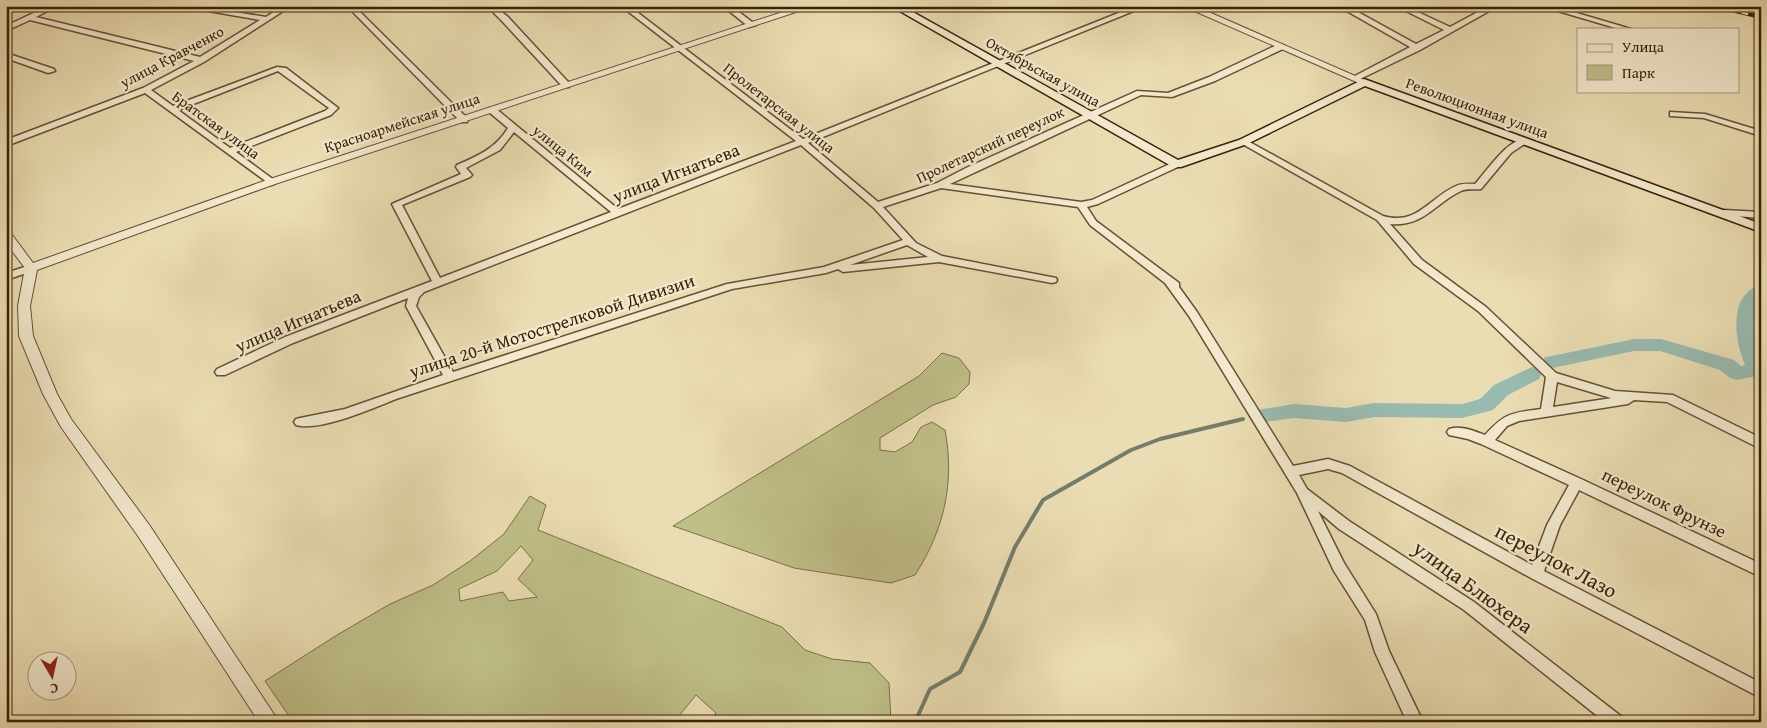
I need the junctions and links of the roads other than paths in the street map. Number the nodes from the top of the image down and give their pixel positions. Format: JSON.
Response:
{"nodes":[{"id":1,"x":182,"y":6,"type":"edge"},
{"id":2,"x":288,"y":6,"type":"edge"},
{"id":3,"x":350,"y":6,"type":"edge"},
{"id":4,"x":490,"y":6,"type":"edge"},
{"id":5,"x":624,"y":6,"type":"edge"},
{"id":6,"x":726,"y":6,"type":"edge"},
{"id":7,"x":810,"y":6,"type":"edge"},
{"id":8,"x":894,"y":6,"type":"edge"},
{"id":9,"x":1143,"y":6,"type":"edge"},
{"id":10,"x":1187,"y":6,"type":"edge"},
{"id":11,"x":1341,"y":6,"type":"edge"},
{"id":12,"x":1399,"y":6,"type":"edge"},
{"id":13,"x":1495,"y":6,"type":"edge"},
{"id":14,"x":1544,"y":6,"type":"edge"},
{"id":15,"x":51,"y":7,"type":"edge"},
{"id":16,"x":29,"y":18,"type":"junction"},
{"id":17,"x":268,"y":19,"type":"junction"},
{"id":18,"x":752,"y":25,"type":"junction"},
{"id":19,"x":6,"y":28,"type":"edge"},
{"id":20,"x":1624,"y":28,"type":"edge"},
{"id":21,"x":1450,"y":30,"type":"junction"},
{"id":22,"x":1280,"y":46,"type":"junction"},
{"id":23,"x":680,"y":48,"type":"junction"},
{"id":24,"x":1417,"y":48,"type":"junction"},
{"id":25,"x":6,"y":54,"type":"edge"},
{"id":26,"x":201,"y":60,"type":"junction"},
{"id":27,"x":999,"y":65,"type":"junction"},
{"id":28,"x":51,"y":71,"type":"dead end"},
{"id":29,"x":1360,"y":81,"type":"junction"},
{"id":30,"x":566,"y":85,"type":"junction"},
{"id":31,"x":146,"y":90,"type":"junction"},
{"id":32,"x":172,"y":109,"type":"junction"},
{"id":33,"x":492,"y":110,"type":"junction"},
{"id":34,"x":1089,"y":114,"type":"junction"},
{"id":35,"x":1673,"y":114,"type":"dead end"},
{"id":36,"x":464,"y":120,"type":"junction"},
{"id":37,"x":513,"y":127,"type":"junction"},
{"id":38,"x":1761,"y":134,"type":"edge"},
{"id":39,"x":1523,"y":141,"type":"junction"},
{"id":40,"x":802,"y":142,"type":"junction"},
{"id":41,"x":1243,"y":142,"type":"junction"},
{"id":42,"x":6,"y":144,"type":"edge"},
{"id":43,"x":230,"y":151,"type":"junction"},
{"id":44,"x":1177,"y":164,"type":"junction"},
{"id":45,"x":271,"y":182,"type":"junction"},
{"id":46,"x":940,"y":185,"type":"junction"},
{"id":47,"x":1081,"y":205,"type":"junction"},
{"id":48,"x":877,"y":206,"type":"junction"},
{"id":49,"x":617,"y":213,"type":"junction"},
{"id":50,"x":1724,"y":213,"type":"junction"},
{"id":51,"x":1761,"y":215,"type":"edge"},
{"id":52,"x":1380,"y":218,"type":"junction"},
{"id":53,"x":1761,"y":228,"type":"edge"},
{"id":54,"x":6,"y":235,"type":"edge"},
{"id":55,"x":909,"y":241,"type":"junction"},
{"id":56,"x":940,"y":259,"type":"junction"},
{"id":57,"x":32,"y":268,"type":"junction"},
{"id":58,"x":817,"y":272,"type":"junction"},
{"id":59,"x":6,"y":277,"type":"edge"},
{"id":60,"x":1052,"y":280,"type":"dead end"},
{"id":61,"x":438,"y":282,"type":"junction"},
{"id":62,"x":1170,"y":282,"type":"junction"},
{"id":63,"x":422,"y":287,"type":"junction"},
{"id":64,"x":1188,"y":292,"type":"dead end"},
{"id":65,"x":221,"y":372,"type":"dead end"},
{"id":66,"x":1552,"y":376,"type":"junction"},
{"id":67,"x":450,"y":377,"type":"junction"},
{"id":68,"x":1647,"y":396,"type":"junction"},
{"id":69,"x":1546,"y":412,"type":"junction"},
{"id":70,"x":300,"y":422,"type":"dead end"},
{"id":71,"x":1453,"y":432,"type":"dead end"},
{"id":72,"x":1486,"y":442,"type":"junction"},
{"id":73,"x":1761,"y":444,"type":"edge"},
{"id":74,"x":1290,"y":472,"type":"junction"},
{"id":75,"x":1577,"y":482,"type":"junction"},
{"id":76,"x":1302,"y":491,"type":"junction"},
{"id":77,"x":1761,"y":570,"type":"edge"},
{"id":78,"x":1536,"y":574,"type":"junction"},
{"id":79,"x":1761,"y":691,"type":"edge"},
{"id":80,"x":270,"y":722,"type":"edge"},
{"id":81,"x":1415,"y":722,"type":"edge"},
{"id":82,"x":1617,"y":722,"type":"edge"}],
"edges":[{"from":1,"to":17,"type":"street"},
{"from":2,"to":17,"type":"street","name":"улица Кравченко"},
{"from":3,"to":36,"type":"street"},
{"from":4,"to":30,"type":"street"},
{"from":5,"to":23,"type":"street","name":"Пролетарская улица"},
{"from":6,"to":18,"type":"street"},
{"from":7,"to":18,"type":"street","name":"Красноармейская улица"},
{"from":8,"to":27,"type":"main road","name":"Октябрьская улица"},
{"from":9,"to":27,"type":"street","name":"улица Игнатьева"},
{"from":10,"to":22,"type":"street","name":"Революционная улица"},
{"from":11,"to":24,"type":"street"},
{"from":12,"to":21,"type":"street"},
{"from":13,"to":21,"type":"street"},
{"from":14,"to":20,"type":"street"},
{"from":15,"to":16,"type":"street"},
{"from":16,"to":19,"type":"street"},
{"from":16,"to":26,"type":"street"},
{"from":17,"to":26,"type":"street","name":"улица Кравченко"},
{"from":18,"to":23,"type":"street","name":"Красноармейская улица"},
{"from":21,"to":24,"type":"street"},
{"from":22,"to":29,"type":"street","name":"Революционная улица"},
{"from":22,"to":34,"type":"street","name":"Пролетарский переулок"},
{"from":23,"to":30,"type":"street","name":"Красноармейская улица"},
{"from":23,"to":40,"type":"street","name":"Пролетарская улица"},
{"from":24,"to":29,"type":"street"},
{"from":25,"to":28,"type":"street"},
{"from":26,"to":31,"type":"street","name":"улица Кравченко"},
{"from":27,"to":34,"type":"main road","name":"Октябрьская улица"},
{"from":27,"to":40,"type":"street","name":"улица Игнатьева"},
{"from":29,"to":39,"type":"main road","name":"Революционная улица"},
{"from":29,"to":41,"type":"main road"},
{"from":30,"to":33,"type":"street","name":"Красноармейская улица"},
{"from":31,"to":32,"type":"street","name":"Братская улица"},
{"from":31,"to":42,"type":"street","name":"улица Кравченко"},
{"from":32,"to":43,"type":"street","name":"Братская улица"},
{"from":32,"to":43,"type":"street"},
{"from":33,"to":36,"type":"street","name":"Красноармейская улица"},
{"from":33,"to":37,"type":"street","name":"улица Ким"},
{"from":34,"to":44,"type":"main road","name":"Октябрьская улица"},
{"from":34,"to":46,"type":"street","name":"Пролетарский переулок"},
{"from":35,"to":38,"type":"street"},
{"from":36,"to":45,"type":"street","name":"Красноармейская улица"},
{"from":37,"to":49,"type":"street","name":"улица Ким"},
{"from":37,"to":61,"type":"street"},
{"from":39,"to":50,"type":"main road","name":"Революционная улица"},
{"from":39,"to":52,"type":"street"},
{"from":40,"to":48,"type":"street","name":"Пролетарская улица"},
{"from":40,"to":49,"type":"street","name":"улица Игнатьева"},
{"from":41,"to":44,"type":"main road"},
{"from":41,"to":52,"type":"street"},
{"from":43,"to":45,"type":"street","name":"Братская улица"},
{"from":44,"to":47,"type":"street"},
{"from":45,"to":57,"type":"street","name":"Красноармейская улица"},
{"from":46,"to":47,"type":"street"},
{"from":46,"to":48,"type":"street","name":"Пролетарский переулок"},
{"from":47,"to":62,"type":"street"},
{"from":48,"to":55,"type":"street","name":"Пролетарская улица"},
{"from":49,"to":61,"type":"street","name":"улица Игнатьева"},
{"from":50,"to":51,"type":"street"},
{"from":50,"to":53,"type":"main road","name":"Революционная улица"},
{"from":52,"to":66,"type":"street"},
{"from":54,"to":57,"type":"street"},
{"from":55,"to":56,"type":"street","name":"Пролетарская улица"},
{"from":55,"to":58,"type":"street","name":"улица 20-й Мотострелковой Дивизии"},
{"from":56,"to":58,"type":"street","name":"улица 20-й Мотострелковой Дивизии"},
{"from":56,"to":60,"type":"street","name":"улица 20-й Мотострелковой Дивизии"},
{"from":57,"to":59,"type":"street","name":"Красноармейская улица"},
{"from":57,"to":80,"type":"street"},
{"from":58,"to":67,"type":"street","name":"улица 20-й Мотострелковой Дивизии"},
{"from":61,"to":63,"type":"street","name":"улица Игнатьева"},
{"from":62,"to":64,"type":"street"},
{"from":62,"to":74,"type":"street"},
{"from":63,"to":65,"type":"street","name":"улица Игнатьева"},
{"from":63,"to":67,"type":"street"},
{"from":66,"to":68,"type":"street"},
{"from":66,"to":69,"type":"street"},
{"from":67,"to":70,"type":"street","name":"улица 20-й Мотострелковой Дивизии"},
{"from":68,"to":69,"type":"street"},
{"from":68,"to":73,"type":"street"},
{"from":69,"to":72,"type":"street"},
{"from":71,"to":72,"type":"street","name":"переулок Фрунзе"},
{"from":72,"to":75,"type":"street","name":"переулок Фрунзе"},
{"from":74,"to":76,"type":"street"},
{"from":74,"to":78,"type":"street","name":"переулок Лазо"},
{"from":75,"to":77,"type":"street","name":"переулок Фрунзе"},
{"from":75,"to":78,"type":"street","name":"переулок Фрунзе"},
{"from":76,"to":81,"type":"street"},
{"from":76,"to":82,"type":"street","name":"улица Блюхера"},
{"from":78,"to":79,"type":"street","name":"переулок Лазо"}]}
